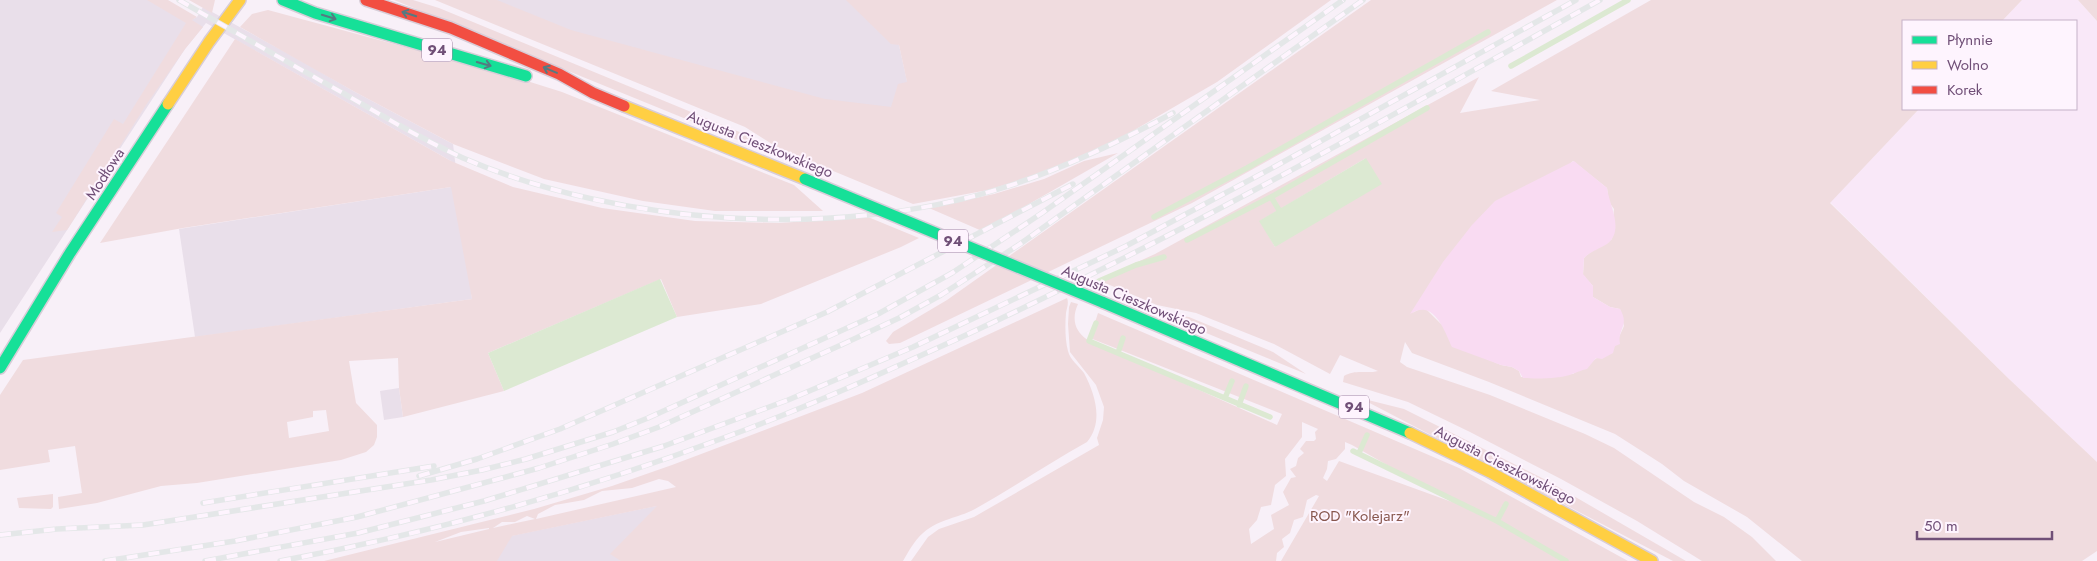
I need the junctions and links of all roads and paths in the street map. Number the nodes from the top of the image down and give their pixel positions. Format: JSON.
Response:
{"nodes":[{"id":1,"x":240,"y":0,"type":"edge"},
{"id":2,"x":283,"y":0,"type":"edge"},
{"id":3,"x":366,"y":0,"type":"edge"},
{"id":4,"x":593,"y":92,"type":"junction"},
{"id":5,"x":0,"y":368,"type":"edge"},
{"id":6,"x":1652,"y":561,"type":"edge"}],
"edges":[{"from":1,"to":5,"type":"main road","name":"Modłowa"},
{"from":2,"to":4,"type":"main road","name":"Augusta Cieszkowskiego","number":"94","one_way":true},
{"from":4,"to":3,"type":"main road","name":"Augusta Cieszkowskiego","number":"94","one_way":true},
{"from":4,"to":6,"type":"main road","name":"Augusta Cieszkowskiego","number":"94","bridge":true}]}
